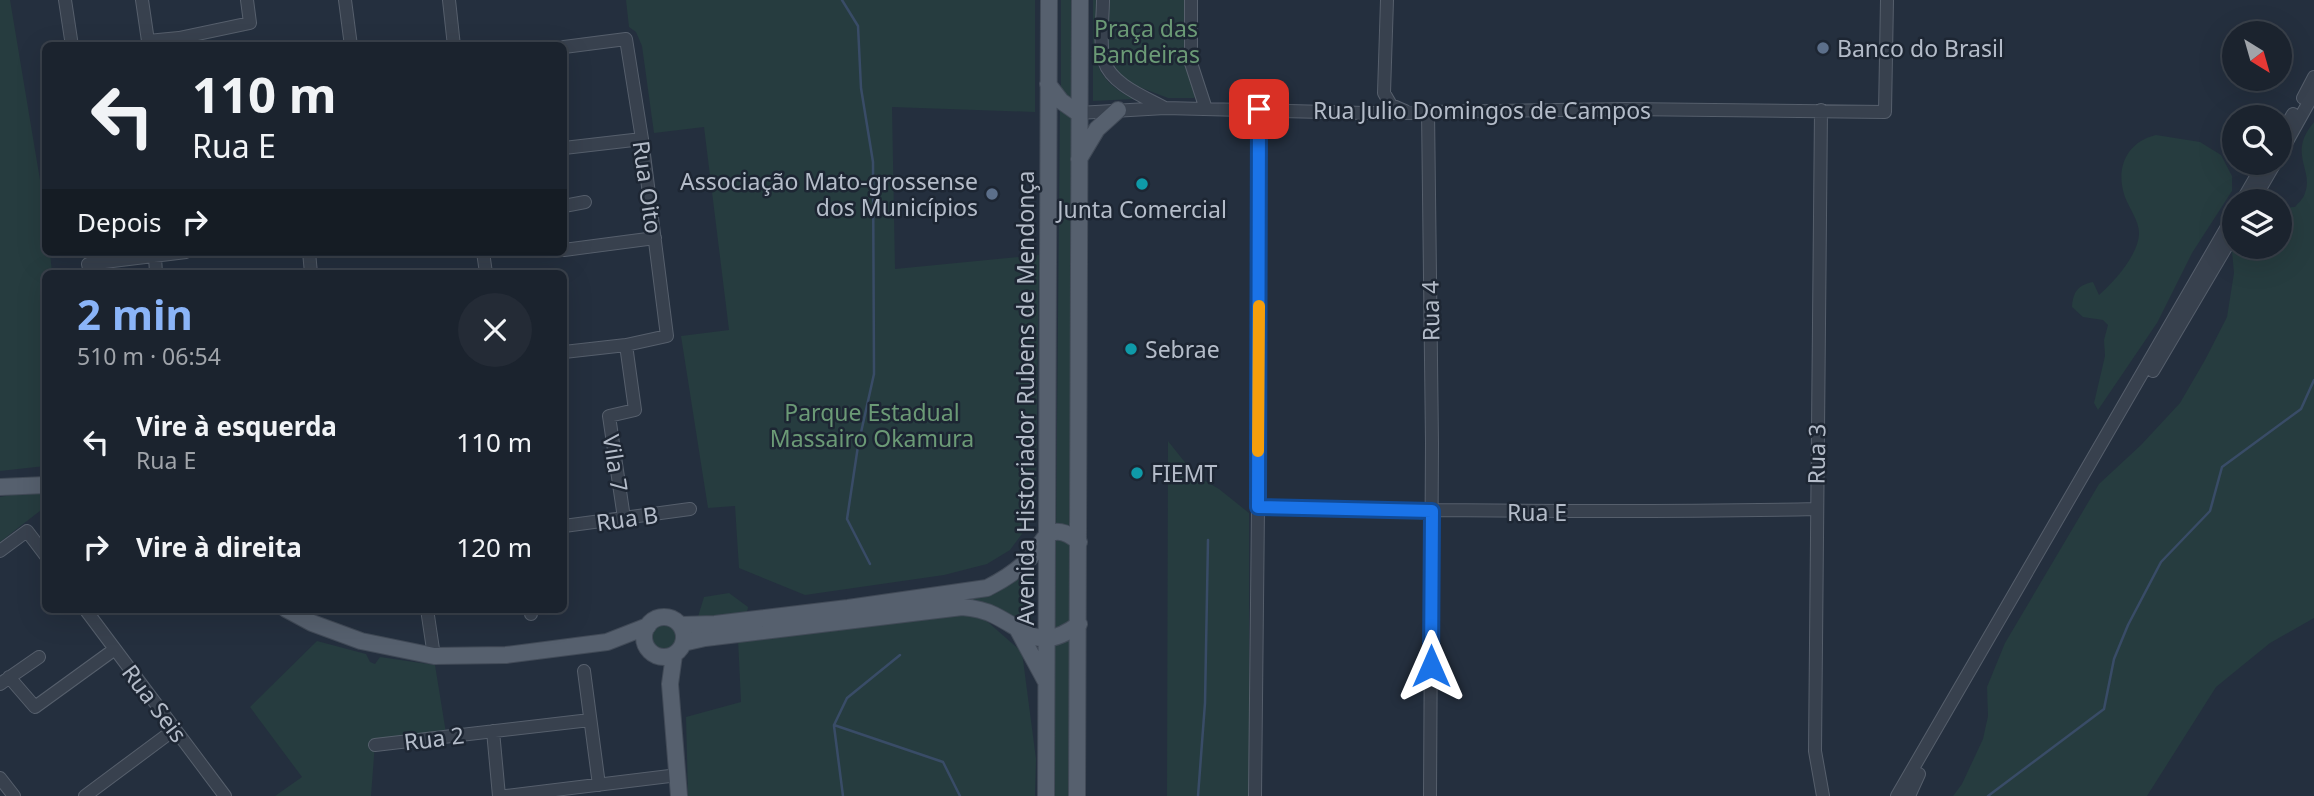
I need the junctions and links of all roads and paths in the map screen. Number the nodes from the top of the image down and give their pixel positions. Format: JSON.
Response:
{"nodes":[{"id":1,"x":65,"y":0,"type":"edge"},
{"id":2,"x":142,"y":0,"type":"edge"},
{"id":3,"x":247,"y":0,"type":"edge"},
{"id":4,"x":345,"y":0,"type":"edge"},
{"id":5,"x":449,"y":0,"type":"edge"},
{"id":6,"x":1049,"y":0,"type":"edge"},
{"id":7,"x":1080,"y":0,"type":"edge"},
{"id":8,"x":1103,"y":0,"type":"edge"},
{"id":9,"x":1191,"y":0,"type":"edge"},
{"id":10,"x":1387,"y":0,"type":"edge"},
{"id":11,"x":1887,"y":0,"type":"edge"},
{"id":12,"x":71,"y":42,"type":"edge"},
{"id":13,"x":179,"y":42,"type":"edge"},
{"id":14,"x":350,"y":42,"type":"edge"},
{"id":15,"x":454,"y":42,"type":"edge"},
{"id":16,"x":567,"y":47,"type":"edge"},
{"id":17,"x":2314,"y":77,"type":"edge"},
{"id":18,"x":1048,"y":84,"type":"junction"},
{"id":19,"x":1384,"y":93,"type":"junction"},
{"id":20,"x":2314,"y":93,"type":"edge"},
{"id":21,"x":1165,"y":108,"type":"junction"},
{"id":22,"x":1206,"y":109,"type":"junction"},
{"id":23,"x":1259,"y":109,"type":"junction"},
{"id":24,"x":1118,"y":110,"type":"junction"},
{"id":25,"x":1821,"y":110,"type":"junction"},
{"id":26,"x":1405,"y":111,"type":"junction"},
{"id":27,"x":1428,"y":111,"type":"junction"},
{"id":28,"x":1078,"y":113,"type":"junction"},
{"id":29,"x":1365,"y":113,"type":"junction"},
{"id":30,"x":2292,"y":115,"type":"edge"},
{"id":31,"x":2292,"y":132,"type":"edge"},
{"id":32,"x":642,"y":139,"type":"junction"},
{"id":33,"x":567,"y":148,"type":"edge"},
{"id":34,"x":1078,"y":162,"type":"junction"},
{"id":35,"x":586,"y":202,"type":"dead end"},
{"id":36,"x":567,"y":205,"type":"edge"},
{"id":37,"x":2222,"y":235,"type":"edge"},
{"id":38,"x":655,"y":238,"type":"junction"},
{"id":39,"x":567,"y":250,"type":"edge"},
{"id":40,"x":2222,"y":254,"type":"edge"},
{"id":41,"x":161,"y":256,"type":"edge"},
{"id":42,"x":102,"y":257,"type":"edge"},
{"id":43,"x":155,"y":257,"type":"junction"},
{"id":44,"x":89,"y":270,"type":"edge"},
{"id":45,"x":156,"y":270,"type":"edge"},
{"id":46,"x":626,"y":345,"type":"junction"},
{"id":47,"x":567,"y":352,"type":"edge"},
{"id":48,"x":42,"y":485,"type":"edge"},
{"id":49,"x":0,"y":487,"type":"edge"},
{"id":50,"x":1258,"y":507,"type":"junction"},
{"id":51,"x":690,"y":509,"type":"dead end"},
{"id":52,"x":1816,"y":509,"type":"junction"},
{"id":53,"x":1432,"y":511,"type":"junction"},
{"id":54,"x":624,"y":518,"type":"junction"},
{"id":55,"x":567,"y":526,"type":"edge"},
{"id":56,"x":1046,"y":535,"type":"junction"},
{"id":57,"x":1079,"y":542,"type":"junction"},
{"id":58,"x":0,"y":551,"type":"edge"},
{"id":59,"x":42,"y":551,"type":"edge"},
{"id":60,"x":88,"y":613,"type":"edge"},
{"id":61,"x":294,"y":613,"type":"edge"},
{"id":62,"x":428,"y":613,"type":"edge"},
{"id":63,"x":848,"y":614,"type":"junction"},
{"id":64,"x":1079,"y":624,"type":"junction"},
{"id":65,"x":680,"y":625,"type":"junction"},
{"id":66,"x":648,"y":626,"type":"junction"},
{"id":67,"x":1018,"y":630,"type":"junction"},
{"id":68,"x":1048,"y":638,"type":"junction"},
{"id":69,"x":607,"y":642,"type":"junction"},
{"id":70,"x":116,"y":649,"type":"junction"},
{"id":71,"x":679,"y":649,"type":"junction"},
{"id":72,"x":650,"y":651,"type":"junction"},
{"id":73,"x":434,"y":656,"type":"junction"},
{"id":74,"x":38,"y":657,"type":"dead end"},
{"id":75,"x":584,"y":671,"type":"dead end"},
{"id":76,"x":5,"y":680,"type":"edge"},
{"id":77,"x":670,"y":684,"type":"junction"},
{"id":78,"x":1047,"y":684,"type":"junction"},
{"id":79,"x":590,"y":720,"type":"junction"},
{"id":80,"x":175,"y":729,"type":"junction"},
{"id":81,"x":493,"y":731,"type":"junction"},
{"id":82,"x":375,"y":745,"type":"dead end"},
{"id":83,"x":678,"y":775,"type":"junction"},
{"id":84,"x":0,"y":778,"type":"edge"},
{"id":85,"x":599,"y":785,"type":"junction"},
{"id":86,"x":523,"y":795,"type":"edge"},
{"id":87,"x":15,"y":796,"type":"edge"},
{"id":88,"x":85,"y":796,"type":"edge"},
{"id":89,"x":225,"y":796,"type":"edge"},
{"id":90,"x":499,"y":796,"type":"edge"},
{"id":91,"x":506,"y":796,"type":"edge"},
{"id":92,"x":678,"y":796,"type":"edge"},
{"id":93,"x":1046,"y":796,"type":"edge"},
{"id":94,"x":1077,"y":796,"type":"edge"},
{"id":95,"x":1255,"y":796,"type":"edge"},
{"id":96,"x":1430,"y":796,"type":"edge"},
{"id":97,"x":1823,"y":796,"type":"edge"},
{"id":98,"x":1897,"y":796,"type":"edge"},
{"id":99,"x":1909,"y":796,"type":"edge"}],
"edges":[{"from":1,"to":12,"type":"street"},
{"from":2,"to":13,"type":"street"},
{"from":3,"to":13,"type":"street"},
{"from":4,"to":14,"type":"street"},
{"from":5,"to":15,"type":"street"},
{"from":6,"to":18,"type":"main road","name":"Avenida Historiador Rubens de Mendonça"},
{"from":7,"to":28,"type":"main road"},
{"from":8,"to":21,"type":"street"},
{"from":9,"to":22,"type":"street"},
{"from":10,"to":19,"type":"street"},
{"from":11,"to":25,"type":"street","name":"Rua Julio Domingos de Campos"},
{"from":16,"to":32,"type":"street","name":"Rua Oito"},
{"from":17,"to":30,"type":"street"},
{"from":18,"to":28,"type":"main road"},
{"from":18,"to":56,"type":"main road","name":"Avenida Historiador Rubens de Mendonça"},
{"from":19,"to":26,"type":"street"},
{"from":19,"to":29,"type":"street"},
{"from":20,"to":31,"type":"street"},
{"from":21,"to":22,"type":"street","name":"Rua Julio Domingos de Campos"},
{"from":21,"to":24,"type":"street","name":"Rua Julio Domingos de Campos"},
{"from":22,"to":23,"type":"street","name":"Rua Julio Domingos de Campos"},
{"from":23,"to":29,"type":"street","name":"Rua Julio Domingos de Campos"},
{"from":23,"to":50,"type":"street"},
{"from":24,"to":28,"type":"street","name":"Rua Julio Domingos de Campos"},
{"from":24,"to":34,"type":"main road"},
{"from":25,"to":27,"type":"street","name":"Rua Julio Domingos de Campos"},
{"from":25,"to":52,"type":"street","name":"Rua 3"},
{"from":26,"to":27,"type":"street","name":"Rua Julio Domingos de Campos"},
{"from":26,"to":29,"type":"street","name":"Rua Julio Domingos de Campos"},
{"from":27,"to":53,"type":"street","name":"Rua 4"},
{"from":28,"to":34,"type":"main road"},
{"from":32,"to":33,"type":"street"},
{"from":32,"to":38,"type":"street","name":"Rua Oito"},
{"from":34,"to":57,"type":"main road"},
{"from":35,"to":36,"type":"street"},
{"from":37,"to":98,"type":"street"},
{"from":38,"to":39,"type":"street"},
{"from":38,"to":46,"type":"street","name":"Rua Oito"},
{"from":40,"to":99,"type":"street"},
{"from":41,"to":43,"type":"street"},
{"from":42,"to":43,"type":"street"},
{"from":42,"to":44,"type":"street"},
{"from":43,"to":45,"type":"street"},
{"from":46,"to":47,"type":"street"},
{"from":46,"to":54,"type":"street","name":"Vila 7"},
{"from":48,"to":49,"type":"main road"},
{"from":50,"to":53,"type":"street","name":"Rua E"},
{"from":50,"to":95,"type":"street"},
{"from":51,"to":54,"type":"street","name":"Rua B"},
{"from":52,"to":53,"type":"street","name":"Rua E"},
{"from":52,"to":97,"type":"street","name":"Rua 3"},
{"from":53,"to":96,"type":"street","name":"Rua 4"},
{"from":54,"to":55,"type":"street","name":"Rua B"},
{"from":56,"to":57,"type":"main road"},
{"from":56,"to":63,"type":"main road"},
{"from":56,"to":68,"type":"main road","name":"Avenida Historiador Rubens de Mendonça"},
{"from":57,"to":64,"type":"main road"},
{"from":58,"to":59,"type":"street"},
{"from":60,"to":70,"type":"street","name":"Rua Seis"},
{"from":61,"to":73,"type":"main road"},
{"from":62,"to":73,"type":"street"},
{"from":63,"to":65,"type":"main road"},
{"from":63,"to":67,"type":"main road"},
{"from":63,"to":71,"type":"main road"},
{"from":64,"to":68,"type":"main road"},
{"from":64,"to":94,"type":"main road"},
{"from":65,"to":66,"type":"main road"},
{"from":65,"to":71,"type":"main road"},
{"from":66,"to":69,"type":"main road"},
{"from":66,"to":72,"type":"main road"},
{"from":67,"to":68,"type":"main road"},
{"from":67,"to":78,"type":"main road"},
{"from":68,"to":78,"type":"main road","name":"Avenida Historiador Rubens de Mendonça"},
{"from":69,"to":72,"type":"main road"},
{"from":69,"to":73,"type":"main road"},
{"from":70,"to":76,"type":"street"},
{"from":70,"to":80,"type":"street","name":"Rua Seis"},
{"from":71,"to":72,"type":"main road"},
{"from":71,"to":77,"type":"main road"},
{"from":72,"to":77,"type":"main road"},
{"from":74,"to":76,"type":"street"},
{"from":75,"to":79,"type":"street"},
{"from":77,"to":83,"type":"main road"},
{"from":78,"to":93,"type":"main road","name":"Avenida Historiador Rubens de Mendonça"},
{"from":79,"to":81,"type":"street","name":"Rua 2"},
{"from":79,"to":85,"type":"street"},
{"from":80,"to":88,"type":"street"},
{"from":80,"to":89,"type":"street","name":"Rua Seis"},
{"from":81,"to":82,"type":"street","name":"Rua 2"},
{"from":81,"to":90,"type":"street"},
{"from":83,"to":85,"type":"street"},
{"from":83,"to":92,"type":"main road"},
{"from":84,"to":87,"type":"street"},
{"from":85,"to":86,"type":"street"},
{"from":86,"to":91,"type":"street"}]}
